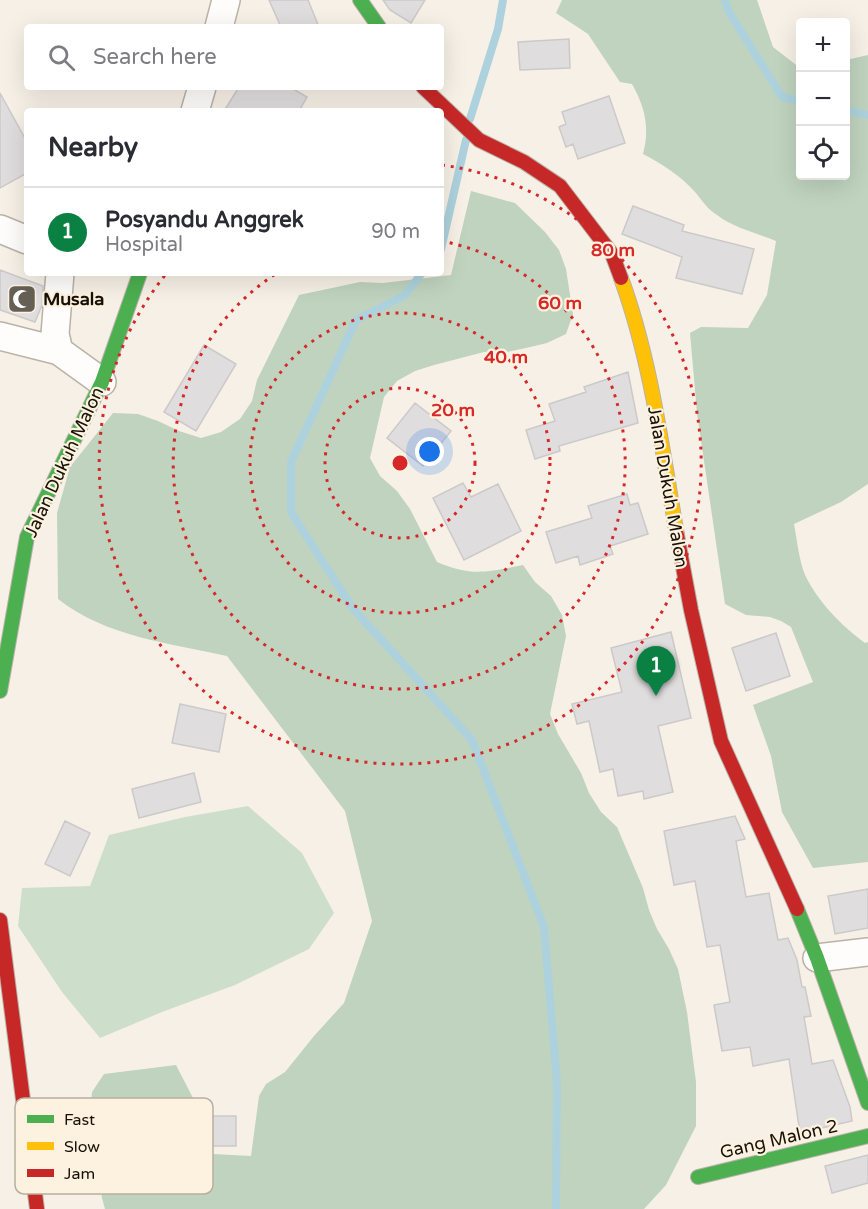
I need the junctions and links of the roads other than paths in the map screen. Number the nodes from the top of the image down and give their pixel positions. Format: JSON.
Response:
{"nodes":[{"id":1,"x":226,"y":0,"type":"edge"},
{"id":2,"x":360,"y":0,"type":"edge"},
{"id":3,"x":220,"y":24,"type":"edge"},
{"id":4,"x":377,"y":24,"type":"edge"},
{"id":5,"x":201,"y":90,"type":"edge"},
{"id":6,"x":426,"y":90,"type":"edge"},
{"id":7,"x":196,"y":108,"type":"edge"},
{"id":8,"x":444,"y":108,"type":"edge"},
{"id":9,"x":444,"y":108,"type":"edge"},
{"id":10,"x":0,"y":229,"type":"edge"},
{"id":11,"x":24,"y":239,"type":"edge"},
{"id":12,"x":60,"y":276,"type":"edge"},
{"id":13,"x":139,"y":276,"type":"edge"},
{"id":14,"x":0,"y":336,"type":"edge"},
{"id":15,"x":59,"y":351,"type":"junction"},
{"id":16,"x":102,"y":382,"type":"junction"},
{"id":17,"x":0,"y":691,"type":"edge"},
{"id":18,"x":0,"y":920,"type":"edge"},
{"id":19,"x":868,"y":952,"type":"edge"},
{"id":20,"x":817,"y":958,"type":"junction"},
{"id":21,"x":23,"y":1098,"type":"edge"},
{"id":22,"x":868,"y":1103,"type":"edge"},
{"id":23,"x":868,"y":1136,"type":"edge"},
{"id":24,"x":698,"y":1177,"type":"dead end"},
{"id":25,"x":35,"y":1194,"type":"edge"},
{"id":26,"x":37,"y":1209,"type":"edge"}],
"edges":[{"from":1,"to":3,"type":"street"},
{"from":2,"to":4,"type":"street"},
{"from":5,"to":7,"type":"street"},
{"from":6,"to":8,"type":"street","name":"Jalan Dukuh Malon"},
{"from":9,"to":20,"type":"street","name":"Jalan Dukuh Malon"},
{"from":10,"to":11,"type":"street"},
{"from":12,"to":15,"type":"street"},
{"from":13,"to":16,"type":"street","name":"Jalan Dukuh Malon"},
{"from":14,"to":15,"type":"street"},
{"from":15,"to":16,"type":"street"},
{"from":16,"to":17,"type":"street","name":"Jalan Dukuh Malon"},
{"from":18,"to":21,"type":"street"},
{"from":19,"to":20,"type":"street"},
{"from":20,"to":22,"type":"street","name":"Jalan Dukuh Malon"},
{"from":23,"to":24,"type":"street","name":"Gang Malon 2"},
{"from":25,"to":26,"type":"street"}]}
